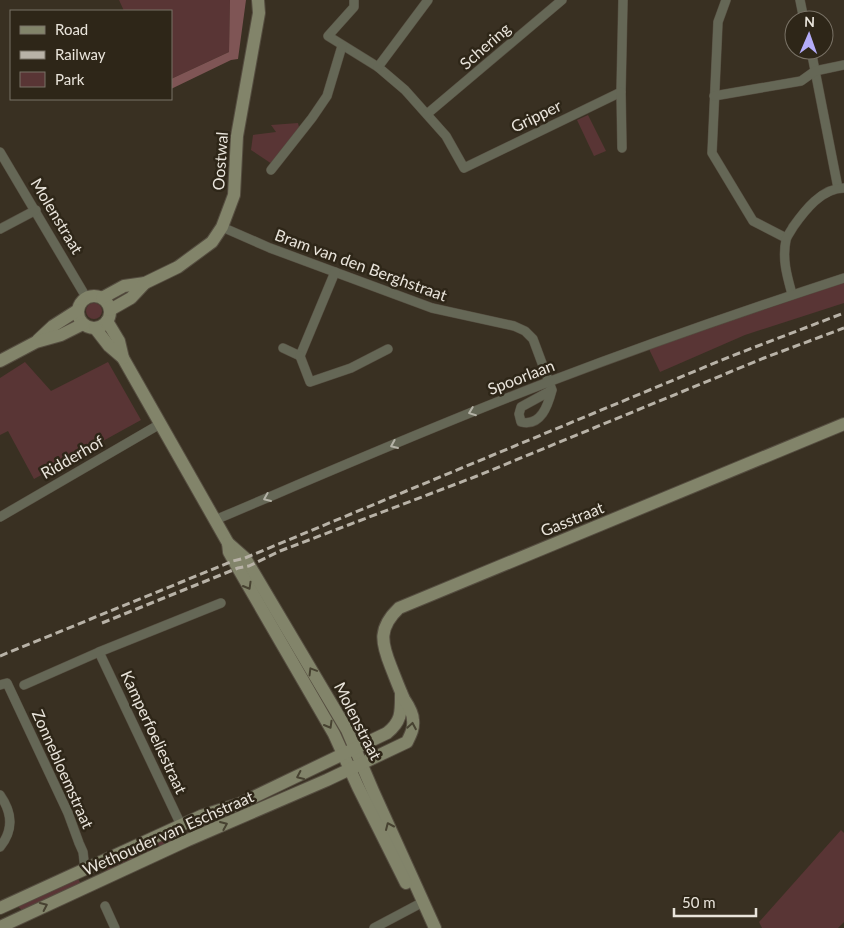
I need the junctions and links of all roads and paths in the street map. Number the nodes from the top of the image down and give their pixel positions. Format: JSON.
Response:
{"nodes":[{"id":1,"x":258,"y":0,"type":"edge"},
{"id":2,"x":354,"y":0,"type":"edge"},
{"id":3,"x":428,"y":0,"type":"edge"},
{"id":4,"x":562,"y":0,"type":"edge"},
{"id":5,"x":623,"y":0,"type":"edge"},
{"id":6,"x":726,"y":0,"type":"edge"},
{"id":7,"x":342,"y":46,"type":"junction"},
{"id":8,"x":813,"y":60,"type":"edge"},
{"id":9,"x":844,"y":65,"type":"edge"},
{"id":10,"x":378,"y":68,"type":"junction"},
{"id":11,"x":815,"y":71,"type":"junction"},
{"id":12,"x":621,"y":92,"type":"junction"},
{"id":13,"x":714,"y":96,"type":"junction"},
{"id":14,"x":427,"y":114,"type":"junction"},
{"id":15,"x":622,"y":148,"type":"dead end"},
{"id":16,"x":0,"y":152,"type":"edge"},
{"id":17,"x":271,"y":170,"type":"dead end"},
{"id":18,"x":841,"y":188,"type":"edge"},
{"id":19,"x":36,"y":210,"type":"junction"},
{"id":20,"x":222,"y":227,"type":"junction"},
{"id":21,"x":0,"y":228,"type":"edge"},
{"id":22,"x":786,"y":238,"type":"junction"},
{"id":23,"x":335,"y":272,"type":"junction"},
{"id":24,"x":844,"y":278,"type":"edge"},
{"id":25,"x":144,"y":283,"type":"junction"},
{"id":26,"x":792,"y":294,"type":"junction"},
{"id":27,"x":86,"y":297,"type":"junction"},
{"id":28,"x":102,"y":298,"type":"junction"},
{"id":29,"x":78,"y":310,"type":"junction"},
{"id":30,"x":109,"y":315,"type":"junction"},
{"id":31,"x":89,"y":326,"type":"junction"},
{"id":32,"x":36,"y":342,"type":"junction"},
{"id":33,"x":283,"y":348,"type":"dead end"},
{"id":34,"x":388,"y":349,"type":"dead end"},
{"id":35,"x":300,"y":356,"type":"junction"},
{"id":36,"x":123,"y":358,"type":"junction"},
{"id":37,"x":0,"y":361,"type":"edge"},
{"id":38,"x":551,"y":386,"type":"junction"},
{"id":39,"x":160,"y":424,"type":"junction"},
{"id":40,"x":844,"y":424,"type":"edge"},
{"id":41,"x":0,"y":516,"type":"edge"},
{"id":42,"x":215,"y":520,"type":"junction"},
{"id":43,"x":228,"y":542,"type":"junction"},
{"id":44,"x":222,"y":603,"type":"dead end"},
{"id":45,"x":99,"y":652,"type":"junction"},
{"id":46,"x":4,"y":684,"type":"edge"},
{"id":47,"x":24,"y":685,"type":"dead end"},
{"id":48,"x":401,"y":692,"type":"junction"},
{"id":49,"x":356,"y":748,"type":"junction"},
{"id":50,"x":344,"y":754,"type":"junction"},
{"id":51,"x":362,"y":762,"type":"junction"},
{"id":52,"x":350,"y":768,"type":"junction"},
{"id":53,"x":0,"y":795,"type":"edge"},
{"id":54,"x":181,"y":825,"type":"junction"},
{"id":55,"x":188,"y":840,"type":"junction"},
{"id":56,"x":0,"y":847,"type":"edge"},
{"id":57,"x":85,"y":869,"type":"junction"},
{"id":58,"x":420,"y":904,"type":"junction"},
{"id":59,"x":105,"y":906,"type":"dead end"},
{"id":60,"x":0,"y":908,"type":"edge"},
{"id":61,"x":0,"y":927,"type":"edge"},
{"id":62,"x":115,"y":928,"type":"edge"},
{"id":63,"x":374,"y":928,"type":"edge"},
{"id":64,"x":428,"y":928,"type":"edge"},
{"id":65,"x":435,"y":928,"type":"edge"}],
"edges":[{"from":1,"to":20,"type":"street","name":"Oostwal"},
{"from":2,"to":7,"type":"street"},
{"from":3,"to":10,"type":"street"},
{"from":4,"to":14,"type":"street","name":"Schering"},
{"from":5,"to":12,"type":"street"},
{"from":6,"to":13,"type":"street"},
{"from":7,"to":10,"type":"street"},
{"from":7,"to":17,"type":"street"},
{"from":8,"to":11,"type":"street"},
{"from":9,"to":11,"type":"street"},
{"from":10,"to":14,"type":"street"},
{"from":11,"to":13,"type":"street"},
{"from":11,"to":18,"type":"street"},
{"from":12,"to":14,"type":"street","name":"Gripper"},
{"from":12,"to":15,"type":"street"},
{"from":13,"to":22,"type":"street"},
{"from":16,"to":19,"type":"street","name":"Molenstraat"},
{"from":18,"to":22,"type":"street"},
{"from":19,"to":21,"type":"street"},
{"from":19,"to":27,"type":"street","name":"Molenstraat"},
{"from":20,"to":23,"type":"street","name":"Bram van den Berghstraat"},
{"from":20,"to":25,"type":"street","name":"Oostwal"},
{"from":22,"to":26,"type":"street"},
{"from":23,"to":35,"type":"street"},
{"from":23,"to":38,"type":"street","name":"Bram van den Berghstraat"},
{"from":24,"to":26,"type":"street","name":"Spoorlaan"},
{"from":25,"to":28,"type":"street","name":"Oostwal"},
{"from":25,"to":30,"type":"street","name":"Oostwal"},
{"from":26,"to":38,"type":"street","name":"Spoorlaan"},
{"from":27,"to":28,"type":"street"},
{"from":27,"to":29,"type":"street"},
{"from":28,"to":30,"type":"street"},
{"from":29,"to":31,"type":"street"},
{"from":29,"to":32,"type":"street"},
{"from":30,"to":31,"type":"street"},
{"from":30,"to":36,"type":"street","name":"Molenstraat"},
{"from":31,"to":32,"type":"street"},
{"from":31,"to":36,"type":"street","name":"Molenstraat"},
{"from":32,"to":37,"type":"street"},
{"from":33,"to":35,"type":"street"},
{"from":34,"to":35,"type":"street"},
{"from":36,"to":39,"type":"street","name":"Molenstraat"},
{"from":38,"to":42,"type":"street","name":"Spoorlaan","one_way":true},
{"from":39,"to":41,"type":"street","name":"Ridderhof"},
{"from":39,"to":42,"type":"street","name":"Molenstraat"},
{"from":40,"to":48,"type":"street","name":"Gasstraat"},
{"from":42,"to":43,"type":"street","name":"Molenstraat"},
{"from":49,"to":43,"type":"street","name":"Molenstraat","one_way":true},
{"from":43,"to":50,"type":"street","name":"Molenstraat","one_way":true},
{"from":44,"to":45,"type":"street"},
{"from":45,"to":47,"type":"street"},
{"from":45,"to":54,"type":"street","name":"Kamperfoeliestraat"},
{"from":46,"to":57,"type":"street","name":"Zonnebloemstraat"},
{"from":48,"to":49,"type":"street","name":"Gasstraat"},
{"from":51,"to":48,"type":"street","name":"Gasstraat","one_way":true},
{"from":49,"to":50,"type":"street","name":"Gasstraat"},
{"from":49,"to":51,"type":"street","name":"Molenstraat"},
{"from":50,"to":52,"type":"street","name":"Molenstraat"},
{"from":50,"to":54,"type":"street","name":"Wethouder van Eschstraat","one_way":true},
{"from":51,"to":52,"type":"street","name":"Gasstraat"},
{"from":58,"to":51,"type":"street","name":"Molenstraat","one_way":true},
{"from":55,"to":52,"type":"street","name":"Wethouder van Eschstraat","one_way":true},
{"from":52,"to":58,"type":"street","name":"Molenstraat"},
{"from":53,"to":56,"type":"street"},
{"from":54,"to":55,"type":"street"},
{"from":54,"to":57,"type":"street","name":"Wethouder van Eschstraat"},
{"from":61,"to":55,"type":"street","name":"Wethouder van Eschstraat","one_way":true},
{"from":57,"to":60,"type":"street","name":"Wethouder van Eschstraat"},
{"from":58,"to":63,"type":"street"},
{"from":58,"to":64,"type":"street","name":"Molenstraat"},
{"from":58,"to":65,"type":"street","name":"Molenstraat"},
{"from":59,"to":62,"type":"street"}]}
